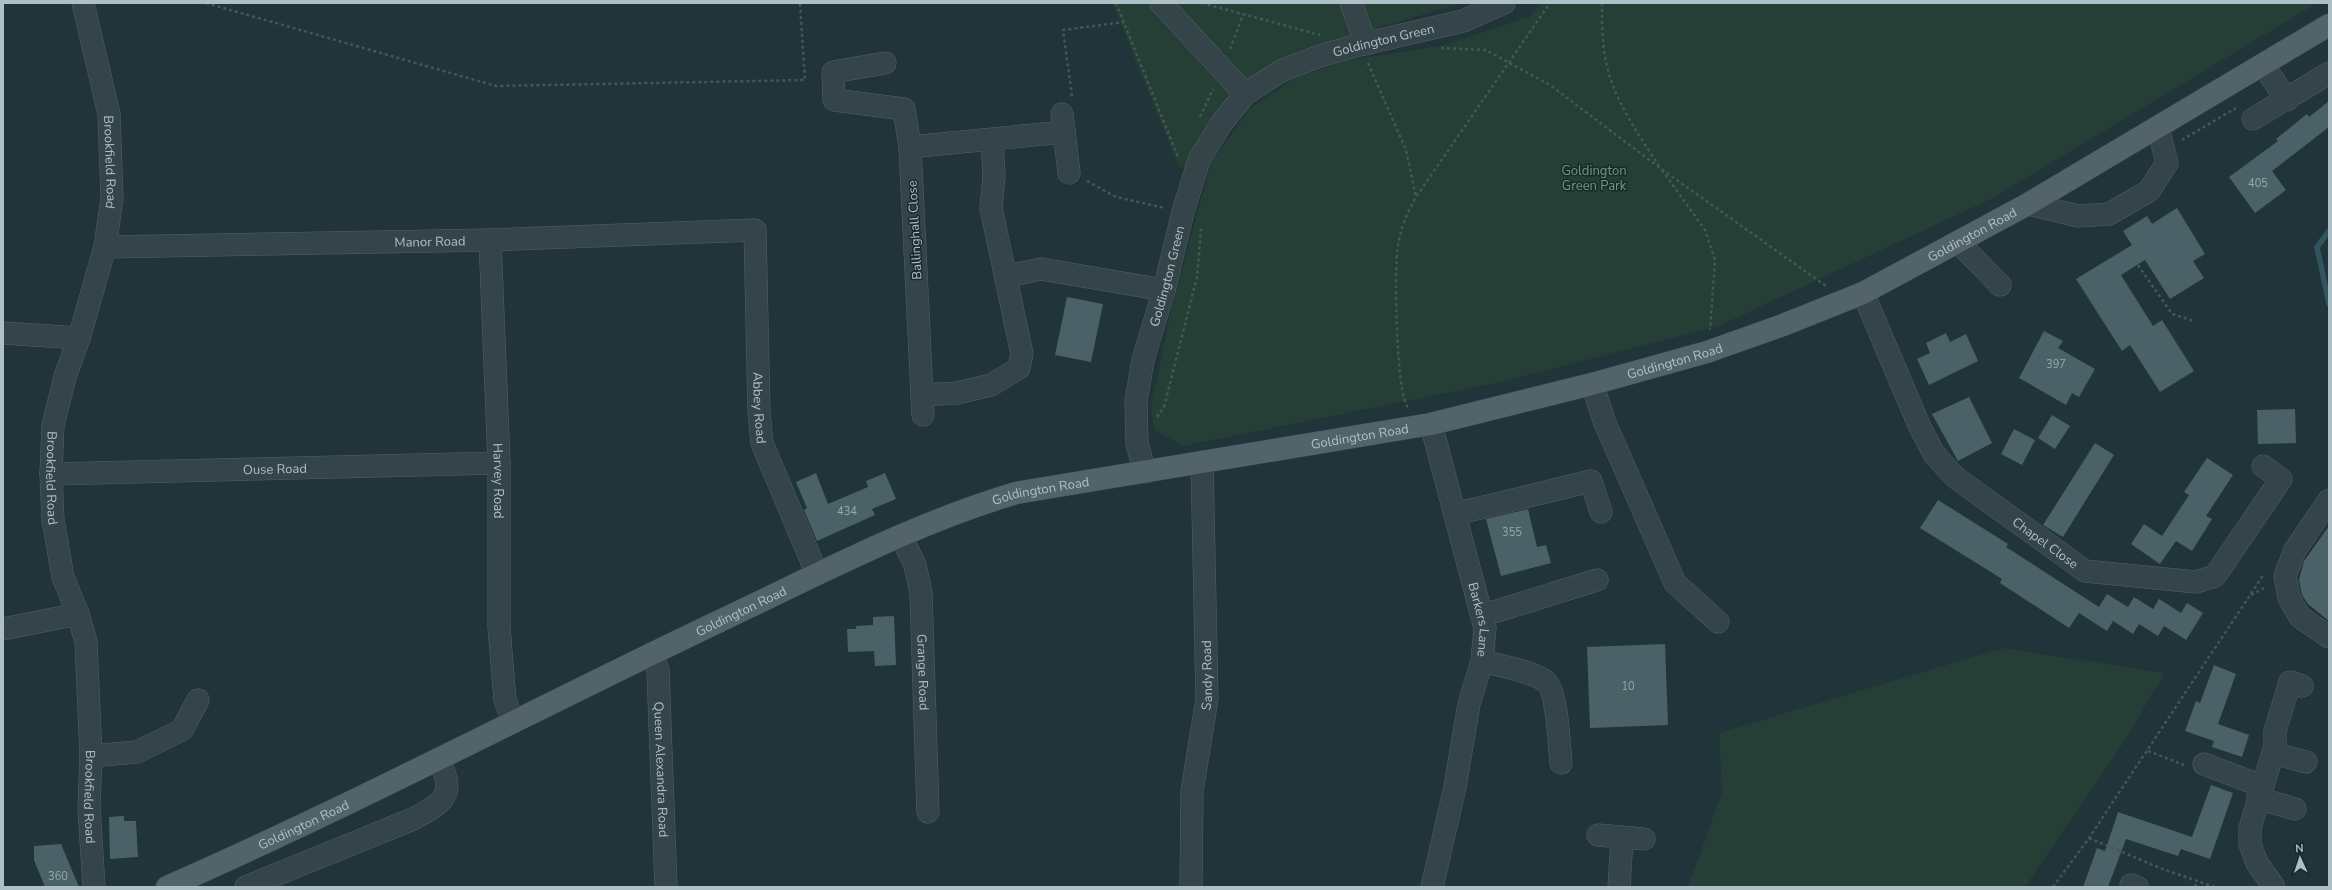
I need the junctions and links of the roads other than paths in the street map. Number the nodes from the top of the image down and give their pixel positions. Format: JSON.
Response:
{"nodes":[{"id":1,"x":83,"y":3,"type":"edge"},
{"id":2,"x":1161,"y":3,"type":"edge"},
{"id":3,"x":1351,"y":3,"type":"edge"},
{"id":4,"x":1504,"y":3,"type":"edge"},
{"id":5,"x":2329,"y":25,"type":"edge"},
{"id":6,"x":1363,"y":44,"type":"junction"},
{"id":7,"x":885,"y":63,"type":"dead end"},
{"id":8,"x":2263,"y":65,"type":"junction"},
{"id":9,"x":2329,"y":73,"type":"edge"},
{"id":10,"x":1245,"y":94,"type":"junction"},
{"id":11,"x":2287,"y":100,"type":"junction"},
{"id":12,"x":2248,"y":111,"type":"road end"},
{"id":13,"x":2158,"y":128,"type":"junction"},
{"id":14,"x":992,"y":139,"type":"junction"},
{"id":15,"x":910,"y":147,"type":"junction"},
{"id":16,"x":1069,"y":173,"type":"road end"},
{"id":17,"x":2028,"y":204,"type":"junction"},
{"id":18,"x":755,"y":230,"type":"joint"},
{"id":19,"x":490,"y":240,"type":"junction"},
{"id":20,"x":1958,"y":242,"type":"junction"},
{"id":21,"x":105,"y":247,"type":"junction"},
{"id":22,"x":1007,"y":276,"type":"junction"},
{"id":23,"x":2000,"y":285,"type":"dead end"},
{"id":24,"x":1164,"y":290,"type":"junction"},
{"id":25,"x":1854,"y":296,"type":"junction"},
{"id":26,"x":3,"y":332,"type":"edge"},
{"id":27,"x":79,"y":338,"type":"junction"},
{"id":28,"x":1592,"y":384,"type":"junction"},
{"id":29,"x":1431,"y":424,"type":"junction"},
{"id":30,"x":1202,"y":462,"type":"junction"},
{"id":31,"x":498,"y":463,"type":"junction"},
{"id":32,"x":2263,"y":466,"type":"dead end"},
{"id":33,"x":1144,"y":472,"type":"junction"},
{"id":34,"x":51,"y":474,"type":"junction"},
{"id":35,"x":2329,"y":500,"type":"edge"},
{"id":36,"x":1601,"y":512,"type":"dead end"},
{"id":37,"x":1455,"y":514,"type":"junction"},
{"id":38,"x":901,"y":536,"type":"junction"},
{"id":39,"x":817,"y":574,"type":"junction"},
{"id":40,"x":1597,"y":580,"type":"dead end"},
{"id":41,"x":78,"y":614,"type":"junction"},
{"id":42,"x":1482,"y":614,"type":"junction"},
{"id":43,"x":1718,"y":622,"type":"dead end"},
{"id":44,"x":3,"y":629,"type":"edge"},
{"id":45,"x":2329,"y":637,"type":"edge"},
{"id":46,"x":651,"y":654,"type":"junction"},
{"id":47,"x":1482,"y":661,"type":"junction"},
{"id":48,"x":2302,"y":686,"type":"dead end"},
{"id":49,"x":198,"y":700,"type":"dead end"},
{"id":50,"x":513,"y":721,"type":"junction"},
{"id":51,"x":2274,"y":750,"type":"junction"},
{"id":52,"x":91,"y":756,"type":"junction"},
{"id":53,"x":438,"y":758,"type":"junction"},
{"id":54,"x":2306,"y":762,"type":"dead end"},
{"id":55,"x":1561,"y":763,"type":"dead end"},
{"id":56,"x":2204,"y":764,"type":"road end"},
{"id":57,"x":2260,"y":792,"type":"junction"},
{"id":58,"x":2295,"y":809,"type":"dead end"},
{"id":59,"x":928,"y":812,"type":"dead end"},
{"id":60,"x":1598,"y":835,"type":"dead end"},
{"id":61,"x":1622,"y":838,"type":"junction"},
{"id":62,"x":1644,"y":839,"type":"dead end"},
{"id":63,"x":94,"y":887,"type":"edge"},
{"id":64,"x":167,"y":887,"type":"edge"},
{"id":65,"x":246,"y":887,"type":"edge"},
{"id":66,"x":666,"y":887,"type":"edge"},
{"id":67,"x":1192,"y":887,"type":"edge"},
{"id":68,"x":1432,"y":887,"type":"edge"},
{"id":69,"x":1619,"y":887,"type":"edge"},
{"id":70,"x":2274,"y":887,"type":"edge"}],
"edges":[{"from":1,"to":21,"type":"street","name":"Brookfield Road"},
{"from":2,"to":10,"type":"street"},
{"from":3,"to":6,"type":"street"},
{"from":4,"to":6,"type":"street","name":"Goldington Green"},
{"from":5,"to":8,"type":"main road","name":"Goldington Road"},
{"from":6,"to":10,"type":"street","name":"Goldington Green"},
{"from":7,"to":15,"type":"street","name":"Ballinghall Close"},
{"from":8,"to":11,"type":"street"},
{"from":8,"to":13,"type":"main road","name":"Goldington Road"},
{"from":9,"to":11,"type":"street"},
{"from":10,"to":24,"type":"street","name":"Goldington Green"},
{"from":11,"to":12,"type":"street"},
{"from":13,"to":17,"type":"main road","name":"Goldington Road"},
{"from":13,"to":17,"type":"street"},
{"from":14,"to":15,"type":"street"},
{"from":14,"to":16,"type":"street"},
{"from":14,"to":22,"type":"street","name":"Ballinghall Close"},
{"from":15,"to":22,"type":"street","name":"Ballinghall Close"},
{"from":17,"to":20,"type":"main road","name":"Goldington Road"},
{"from":18,"to":19,"type":"street","name":"Manor Road"},
{"from":18,"to":39,"type":"street","name":"Abbey Road"},
{"from":19,"to":21,"type":"street","name":"Manor Road"},
{"from":19,"to":31,"type":"street","name":"Harvey Road"},
{"from":20,"to":23,"type":"street"},
{"from":20,"to":25,"type":"main road","name":"Goldington Road"},
{"from":21,"to":27,"type":"street","name":"Brookfield Road"},
{"from":22,"to":24,"type":"street"},
{"from":24,"to":33,"type":"street","name":"Goldington Green"},
{"from":25,"to":28,"type":"main road","name":"Goldington Road"},
{"from":25,"to":32,"type":"street","name":"Chapel Close"},
{"from":26,"to":27,"type":"street"},
{"from":27,"to":34,"type":"street","name":"Brookfield Road"},
{"from":28,"to":29,"type":"main road","name":"Goldington Road"},
{"from":28,"to":43,"type":"street"},
{"from":29,"to":30,"type":"main road","name":"Goldington Road"},
{"from":29,"to":37,"type":"street","name":"Barkers Lane"},
{"from":30,"to":33,"type":"main road","name":"Goldington Road"},
{"from":30,"to":67,"type":"street","name":"Sandy Road"},
{"from":31,"to":34,"type":"street","name":"Ouse Road"},
{"from":31,"to":50,"type":"street","name":"Harvey Road"},
{"from":33,"to":38,"type":"main road","name":"Goldington Road"},
{"from":34,"to":41,"type":"street","name":"Brookfield Road"},
{"from":35,"to":45,"type":"street"},
{"from":36,"to":37,"type":"street"},
{"from":37,"to":42,"type":"street","name":"Barkers Lane"},
{"from":38,"to":39,"type":"main road","name":"Goldington Road"},
{"from":38,"to":59,"type":"street","name":"Grange Road"},
{"from":39,"to":46,"type":"main road","name":"Goldington Road"},
{"from":40,"to":42,"type":"street"},
{"from":41,"to":44,"type":"street"},
{"from":41,"to":52,"type":"street","name":"Brookfield Road"},
{"from":42,"to":47,"type":"street","name":"Barkers Lane"},
{"from":46,"to":50,"type":"main road","name":"Goldington Road"},
{"from":46,"to":66,"type":"street","name":"Queen Alexandra Road"},
{"from":47,"to":55,"type":"street"},
{"from":47,"to":68,"type":"street","name":"Barkers Lane"},
{"from":48,"to":51,"type":"street"},
{"from":49,"to":52,"type":"street"},
{"from":50,"to":53,"type":"main road","name":"Goldington Road"},
{"from":51,"to":54,"type":"street"},
{"from":51,"to":57,"type":"street"},
{"from":52,"to":63,"type":"street","name":"Brookfield Road"},
{"from":53,"to":64,"type":"main road","name":"Goldington Road"},
{"from":53,"to":65,"type":"street"},
{"from":56,"to":57,"type":"street"},
{"from":57,"to":58,"type":"street"},
{"from":57,"to":70,"type":"street"},
{"from":60,"to":61,"type":"street"},
{"from":61,"to":62,"type":"street"},
{"from":61,"to":69,"type":"street"}]}
